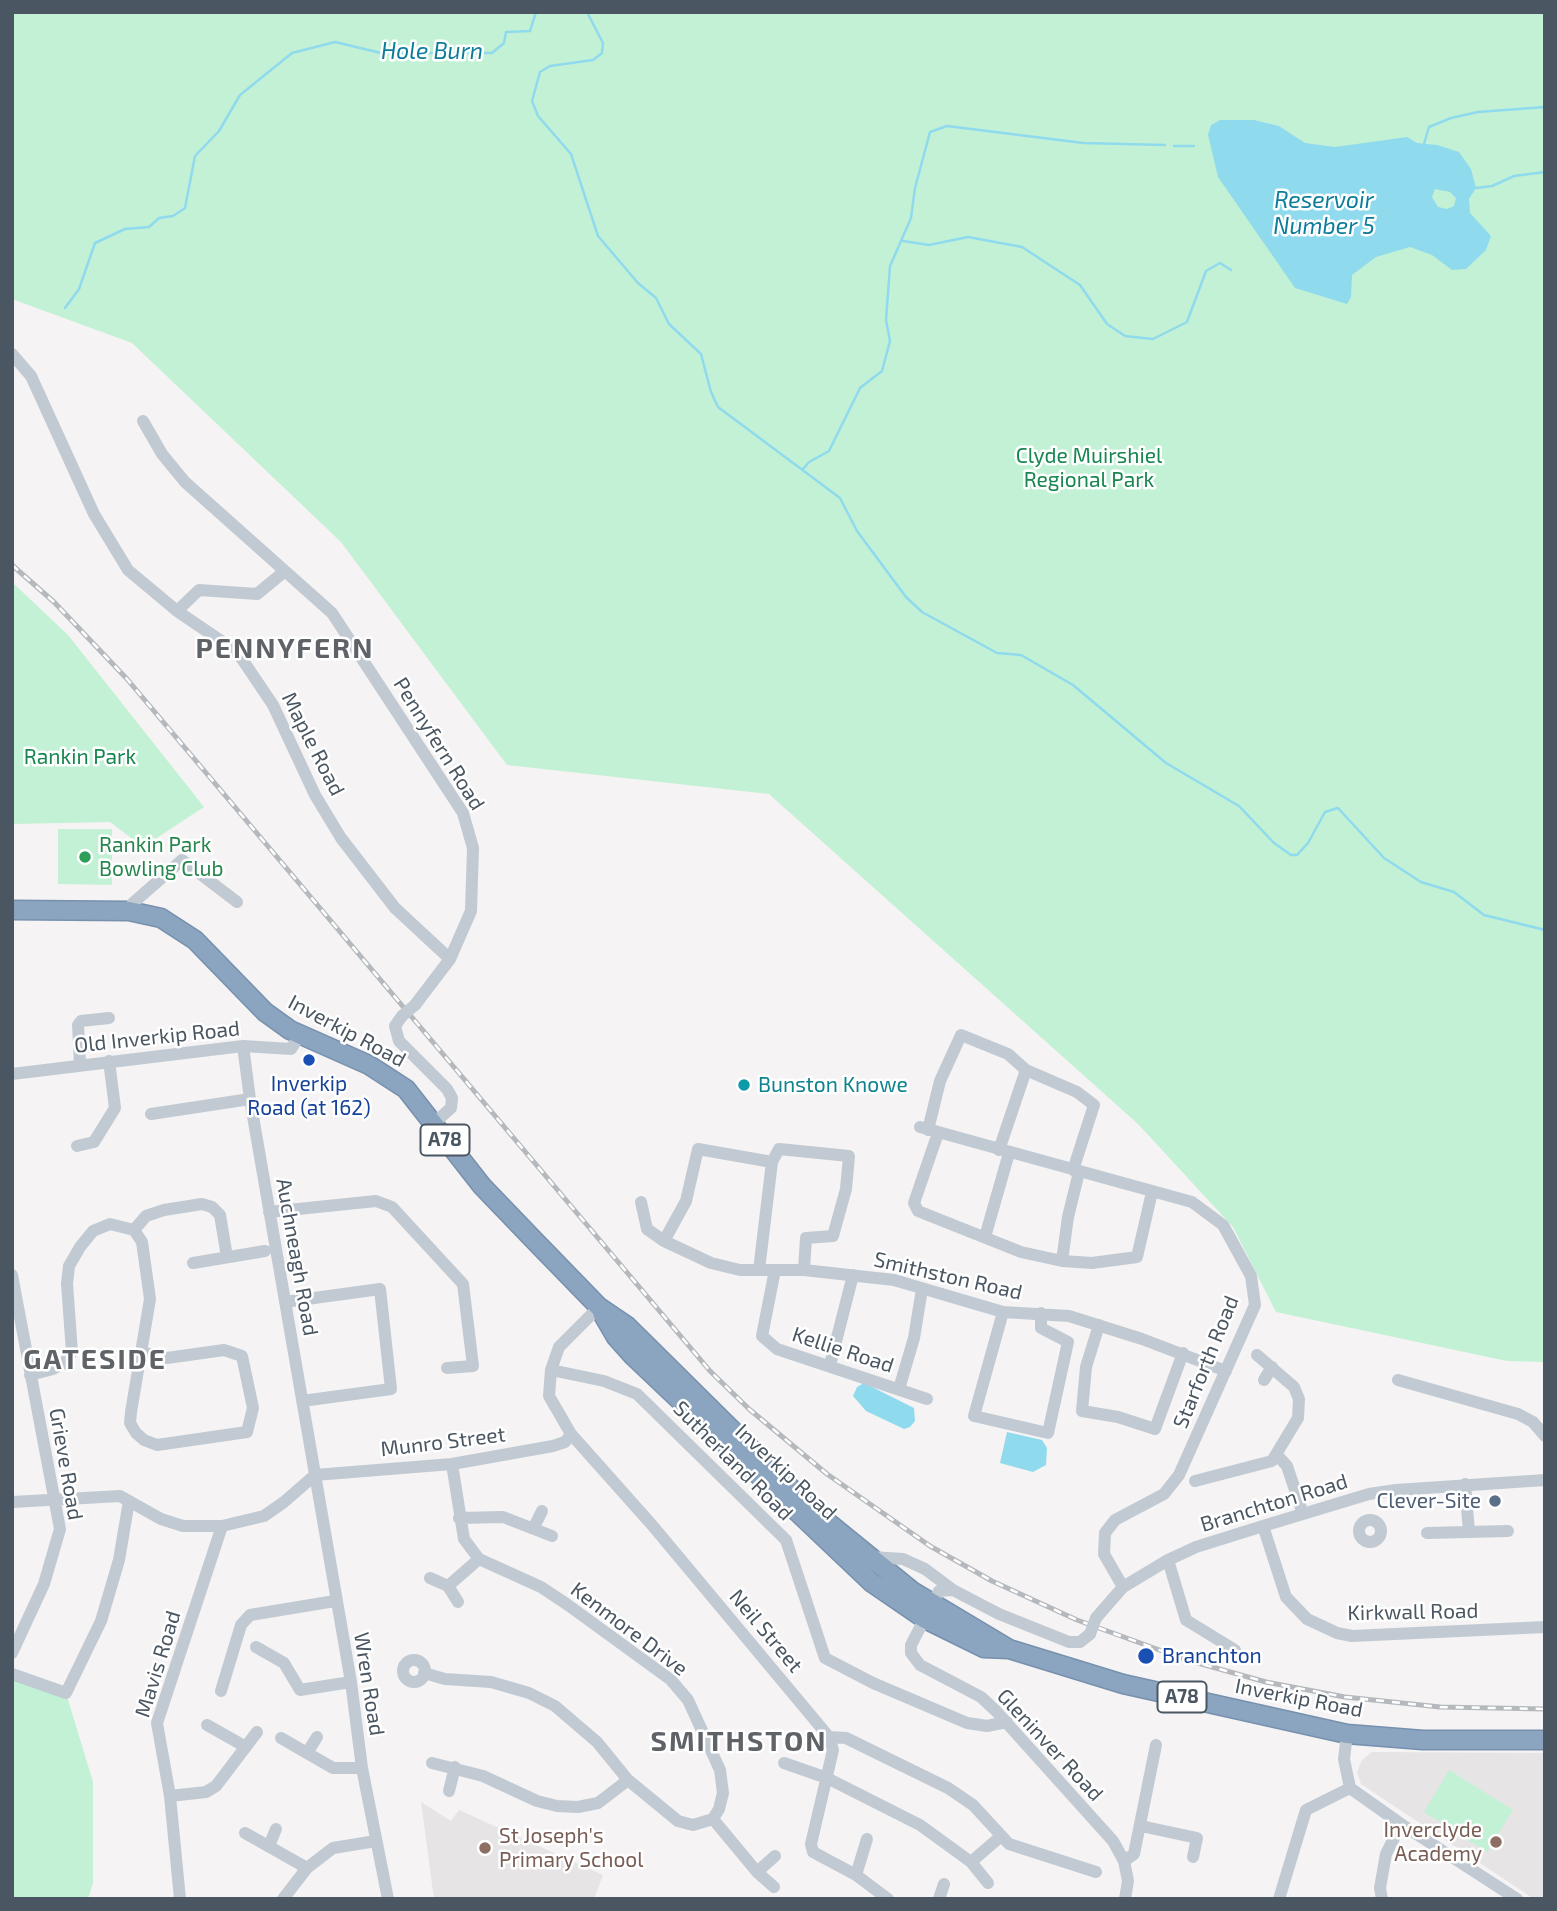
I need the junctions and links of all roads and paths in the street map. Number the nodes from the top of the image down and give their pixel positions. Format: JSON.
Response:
{"nodes":[{"id":1,"x":12,"y":354,"type":"edge"},
{"id":2,"x":143,"y":421,"type":"dead end"},
{"id":3,"x":285,"y":571,"type":"junction"},
{"id":4,"x":177,"y":611,"type":"junction"},
{"id":5,"x":237,"y":902,"type":"dead end"},
{"id":6,"x":12,"y":910,"type":"edge"},
{"id":7,"x":129,"y":911,"type":"junction"},
{"id":8,"x":450,"y":959,"type":"junction"},
{"id":9,"x":109,"y":1018,"type":"dead end"},
{"id":10,"x":299,"y":1036,"type":"junction"},
{"id":11,"x":243,"y":1046,"type":"junction"},
{"id":12,"x":109,"y":1061,"type":"junction"},
{"id":13,"x":80,"y":1064,"type":"junction"},
{"id":14,"x":1026,"y":1070,"type":"junction"},
{"id":15,"x":12,"y":1074,"type":"edge"},
{"id":16,"x":250,"y":1099,"type":"junction"},
{"id":17,"x":151,"y":1114,"type":"dead end"},
{"id":18,"x":433,"y":1124,"type":"junction"},
{"id":19,"x":929,"y":1130,"type":"junction"},
{"id":20,"x":76,"y":1146,"type":"dead end"},
{"id":21,"x":1004,"y":1151,"type":"junction"},
{"id":22,"x":772,"y":1162,"type":"junction"},
{"id":23,"x":1076,"y":1171,"type":"junction"},
{"id":24,"x":1152,"y":1192,"type":"junction"},
{"id":25,"x":641,"y":1202,"type":"dead end"},
{"id":26,"x":269,"y":1212,"type":"junction"},
{"id":27,"x":134,"y":1230,"type":"junction"},
{"id":28,"x":985,"y":1237,"type":"junction"},
{"id":29,"x":664,"y":1241,"type":"junction"},
{"id":30,"x":265,"y":1251,"type":"dead end"},
{"id":31,"x":227,"y":1257,"type":"junction"},
{"id":32,"x":1062,"y":1261,"type":"junction"},
{"id":33,"x":192,"y":1263,"type":"dead end"},
{"id":34,"x":759,"y":1270,"type":"junction"},
{"id":35,"x":775,"y":1270,"type":"junction"},
{"id":36,"x":804,"y":1270,"type":"junction"},
{"id":37,"x":12,"y":1275,"type":"edge"},
{"id":38,"x":853,"y":1275,"type":"junction"},
{"id":39,"x":922,"y":1289,"type":"junction"},
{"id":40,"x":285,"y":1302,"type":"junction"},
{"id":41,"x":599,"y":1307,"type":"junction"},
{"id":42,"x":1003,"y":1312,"type":"junction"},
{"id":43,"x":1041,"y":1313,"type":"junction"},
{"id":44,"x":1099,"y":1325,"type":"junction"},
{"id":45,"x":141,"y":1352,"type":"junction"},
{"id":46,"x":1183,"y":1353,"type":"junction"},
{"id":47,"x":1257,"y":1355,"type":"dead end"},
{"id":48,"x":830,"y":1365,"type":"junction"},
{"id":49,"x":1272,"y":1367,"type":"junction"},
{"id":50,"x":447,"y":1368,"type":"dead end"},
{"id":51,"x":551,"y":1370,"type":"junction"},
{"id":52,"x":1226,"y":1371,"type":"junction"},
{"id":53,"x":30,"y":1375,"type":"junction"},
{"id":54,"x":1264,"y":1380,"type":"dead end"},
{"id":55,"x":1398,"y":1380,"type":"dead end"},
{"id":56,"x":899,"y":1389,"type":"junction"},
{"id":57,"x":928,"y":1399,"type":"dead end"},
{"id":58,"x":302,"y":1401,"type":"junction"},
{"id":59,"x":571,"y":1434,"type":"junction"},
{"id":60,"x":1545,"y":1436,"type":"edge"},
{"id":61,"x":1278,"y":1455,"type":"junction"},
{"id":62,"x":452,"y":1464,"type":"junction"},
{"id":63,"x":315,"y":1475,"type":"junction"},
{"id":64,"x":1545,"y":1479,"type":"edge"},
{"id":65,"x":1195,"y":1481,"type":"dead end"},
{"id":66,"x":1465,"y":1484,"type":"junction"},
{"id":67,"x":1359,"y":1497,"type":"junction"},
{"id":68,"x":57,"y":1501,"type":"junction"},
{"id":69,"x":129,"y":1501,"type":"junction"},
{"id":70,"x":12,"y":1502,"type":"edge"},
{"id":71,"x":542,"y":1511,"type":"dead end"},
{"id":72,"x":1303,"y":1514,"type":"junction"},
{"id":73,"x":459,"y":1518,"type":"junction"},
{"id":74,"x":1367,"y":1520,"type":"dead end"},
{"id":75,"x":1263,"y":1525,"type":"junction"},
{"id":76,"x":222,"y":1526,"type":"junction"},
{"id":77,"x":534,"y":1527,"type":"junction"},
{"id":78,"x":1508,"y":1531,"type":"dead end"},
{"id":79,"x":1469,"y":1532,"type":"junction"},
{"id":80,"x":1427,"y":1533,"type":"dead end"},
{"id":81,"x":552,"y":1536,"type":"dead end"},
{"id":82,"x":867,"y":1557,"type":"junction"},
{"id":83,"x":479,"y":1559,"type":"junction"},
{"id":84,"x":1168,"y":1560,"type":"junction"},
{"id":85,"x":430,"y":1578,"type":"dead end"},
{"id":86,"x":448,"y":1586,"type":"junction"},
{"id":87,"x":1123,"y":1587,"type":"junction"},
{"id":88,"x":953,"y":1590,"type":"junction"},
{"id":89,"x":966,"y":1598,"type":"junction"},
{"id":90,"x":335,"y":1601,"type":"junction"},
{"id":91,"x":458,"y":1602,"type":"dead end"},
{"id":92,"x":930,"y":1612,"type":"junction"},
{"id":93,"x":999,"y":1614,"type":"junction"},
{"id":94,"x":1545,"y":1627,"type":"edge"},
{"id":95,"x":990,"y":1636,"type":"junction"},
{"id":96,"x":14,"y":1647,"type":"edge"},
{"id":97,"x":256,"y":1647,"type":"dead end"},
{"id":98,"x":1009,"y":1649,"type":"junction"},
{"id":99,"x":1236,"y":1650,"type":"dead end"},
{"id":100,"x":12,"y":1674,"type":"edge"},
{"id":101,"x":424,"y":1674,"type":"dead end"},
{"id":102,"x":351,"y":1682,"type":"junction"},
{"id":103,"x":221,"y":1691,"type":"dead end"},
{"id":104,"x":1007,"y":1722,"type":"junction"},
{"id":105,"x":207,"y":1725,"type":"dead end"},
{"id":106,"x":257,"y":1732,"type":"dead end"},
{"id":107,"x":1347,"y":1734,"type":"junction"},
{"id":108,"x":317,"y":1737,"type":"dead end"},
{"id":109,"x":829,"y":1737,"type":"junction"},
{"id":110,"x":281,"y":1738,"type":"dead end"},
{"id":111,"x":1545,"y":1740,"type":"edge"},
{"id":112,"x":1156,"y":1745,"type":"dead end"},
{"id":113,"x":246,"y":1747,"type":"junction"},
{"id":114,"x":307,"y":1754,"type":"junction"},
{"id":115,"x":432,"y":1762,"type":"dead end"},
{"id":116,"x":784,"y":1763,"type":"dead end"},
{"id":117,"x":455,"y":1767,"type":"junction"},
{"id":118,"x":362,"y":1768,"type":"junction"},
{"id":119,"x":827,"y":1778,"type":"junction"},
{"id":120,"x":628,"y":1780,"type":"junction"},
{"id":121,"x":1350,"y":1788,"type":"junction"},
{"id":122,"x":449,"y":1791,"type":"dead end"},
{"id":123,"x":170,"y":1796,"type":"junction"},
{"id":124,"x":713,"y":1819,"type":"junction"},
{"id":125,"x":1401,"y":1824,"type":"junction"},
{"id":126,"x":1141,"y":1825,"type":"junction"},
{"id":127,"x":276,"y":1829,"type":"dead end"},
{"id":128,"x":245,"y":1833,"type":"dead end"},
{"id":129,"x":1000,"y":1837,"type":"junction"},
{"id":130,"x":867,"y":1839,"type":"dead end"},
{"id":131,"x":376,"y":1841,"type":"junction"},
{"id":132,"x":269,"y":1846,"type":"junction"},
{"id":133,"x":775,"y":1856,"type":"dead end"},
{"id":134,"x":1193,"y":1857,"type":"dead end"},
{"id":135,"x":1124,"y":1861,"type":"junction"},
{"id":136,"x":971,"y":1862,"type":"junction"},
{"id":137,"x":307,"y":1868,"type":"junction"},
{"id":138,"x":757,"y":1872,"type":"junction"},
{"id":139,"x":1096,"y":1872,"type":"dead end"},
{"id":140,"x":856,"y":1875,"type":"junction"},
{"id":141,"x":988,"y":1883,"type":"dead end"},
{"id":142,"x":944,"y":1884,"type":"dead end"},
{"id":143,"x":774,"y":1887,"type":"dead end"},
{"id":144,"x":284,"y":1898,"type":"edge"},
{"id":145,"x":180,"y":1899,"type":"edge"},
{"id":146,"x":388,"y":1899,"type":"edge"},
{"id":147,"x":888,"y":1899,"type":"edge"},
{"id":148,"x":939,"y":1899,"type":"edge"},
{"id":149,"x":1125,"y":1899,"type":"edge"},
{"id":150,"x":1279,"y":1899,"type":"edge"},
{"id":151,"x":1382,"y":1899,"type":"edge"},
{"id":152,"x":1517,"y":1899,"type":"edge"}],
"edges":[{"from":1,"to":4,"type":"street","name":"Maple Road"},
{"from":2,"to":3,"type":"street","name":"Pennyfern Road"},
{"from":3,"to":4,"type":"street"},
{"from":3,"to":8,"type":"street","name":"Pennyfern Road"},
{"from":4,"to":8,"type":"street","name":"Maple Road"},
{"from":5,"to":7,"type":"street"},
{"from":6,"to":7,"type":"highway","name":"Inverkip Road","number":"A78"},
{"from":7,"to":10,"type":"highway","name":"Inverkip Road","number":"A78"},
{"from":8,"to":18,"type":"street","name":"Pennyfern Road","bridge":true},
{"from":9,"to":13,"type":"street"},
{"from":10,"to":11,"type":"street","name":"Old Inverkip Road"},
{"from":10,"to":18,"type":"highway","name":"Inverkip Road","number":"A78"},
{"from":11,"to":12,"type":"street","name":"Old Inverkip Road"},
{"from":11,"to":16,"type":"street","name":"Auchneagh Road"},
{"from":12,"to":13,"type":"street","name":"Old Inverkip Road"},
{"from":12,"to":20,"type":"street"},
{"from":13,"to":15,"type":"street","name":"Old Inverkip Road"},
{"from":14,"to":19,"type":"street"},
{"from":14,"to":21,"type":"street"},
{"from":14,"to":23,"type":"street"},
{"from":16,"to":17,"type":"street"},
{"from":16,"to":26,"type":"street","name":"Auchneagh Road"},
{"from":18,"to":41,"type":"highway","name":"Inverkip Road","number":"A78"},
{"from":19,"to":21,"type":"street","name":"Starforth Road"},
{"from":19,"to":28,"type":"street"},
{"from":21,"to":23,"type":"street","name":"Starforth Road"},
{"from":21,"to":28,"type":"street"},
{"from":22,"to":29,"type":"street"},
{"from":22,"to":34,"type":"street"},
{"from":22,"to":36,"type":"street"},
{"from":23,"to":24,"type":"street","name":"Starforth Road"},
{"from":23,"to":32,"type":"street"},
{"from":24,"to":32,"type":"street"},
{"from":24,"to":52,"type":"street","name":"Starforth Road"},
{"from":25,"to":29,"type":"street","name":"Smithston Road"},
{"from":26,"to":40,"type":"street","name":"Auchneagh Road"},
{"from":26,"to":50,"type":"street"},
{"from":27,"to":31,"type":"street"},
{"from":27,"to":45,"type":"street"},
{"from":27,"to":53,"type":"street"},
{"from":28,"to":32,"type":"street"},
{"from":29,"to":34,"type":"street","name":"Smithston Road"},
{"from":30,"to":31,"type":"street"},
{"from":31,"to":33,"type":"street"},
{"from":34,"to":35,"type":"street","name":"Smithston Road"},
{"from":35,"to":36,"type":"street","name":"Smithston Road"},
{"from":35,"to":48,"type":"street","name":"Kellie Road"},
{"from":36,"to":38,"type":"street","name":"Smithston Road"},
{"from":37,"to":53,"type":"street","name":"Grieve Road"},
{"from":38,"to":39,"type":"street","name":"Smithston Road"},
{"from":38,"to":48,"type":"street"},
{"from":39,"to":42,"type":"street","name":"Smithston Road"},
{"from":39,"to":56,"type":"street","name":"Kellie Road"},
{"from":40,"to":58,"type":"street","name":"Auchneagh Road"},
{"from":40,"to":58,"type":"street"},
{"from":41,"to":51,"type":"street"},
{"from":41,"to":82,"type":"highway","name":"Inverkip Road","number":"A78"},
{"from":41,"to":92,"type":"highway","name":"Inverkip Road","number":"A78"},
{"from":42,"to":43,"type":"street","name":"Smithston Road"},
{"from":42,"to":43,"type":"street"},
{"from":43,"to":44,"type":"street","name":"Smithston Road"},
{"from":44,"to":46,"type":"street","name":"Smithston Road"},
{"from":44,"to":46,"type":"street"},
{"from":45,"to":45,"type":"street"},
{"from":46,"to":52,"type":"street","name":"Smithston Road"},
{"from":47,"to":49,"type":"street"},
{"from":48,"to":56,"type":"street","name":"Kellie Road"},
{"from":49,"to":54,"type":"street"},
{"from":49,"to":61,"type":"street"},
{"from":51,"to":59,"type":"street","name":"Neil Street"},
{"from":51,"to":104,"type":"street","name":"Sutherland Road"},
{"from":52,"to":87,"type":"street","name":"Starforth Road"},
{"from":53,"to":68,"type":"street","name":"Grieve Road"},
{"from":55,"to":60,"type":"street"},
{"from":56,"to":57,"type":"street","name":"Kellie Road"},
{"from":58,"to":63,"type":"street","name":"Auchneagh Road"},
{"from":59,"to":62,"type":"street","name":"Munro Street"},
{"from":59,"to":109,"type":"street","name":"Neil Street"},
{"from":61,"to":65,"type":"street"},
{"from":61,"to":72,"type":"street"},
{"from":62,"to":63,"type":"street","name":"Munro Street"},
{"from":62,"to":73,"type":"street"},
{"from":63,"to":76,"type":"street"},
{"from":63,"to":90,"type":"street","name":"Wren Road"},
{"from":64,"to":66,"type":"street","name":"Branchton Road"},
{"from":66,"to":67,"type":"street","name":"Branchton Road"},
{"from":66,"to":79,"type":"street"},
{"from":67,"to":72,"type":"street","name":"Branchton Road"},
{"from":67,"to":74,"type":"street"},
{"from":68,"to":69,"type":"street"},
{"from":68,"to":70,"type":"street"},
{"from":68,"to":96,"type":"street","name":"Grieve Road"},
{"from":69,"to":76,"type":"street"},
{"from":69,"to":100,"type":"street"},
{"from":71,"to":77,"type":"street"},
{"from":72,"to":75,"type":"street","name":"Branchton Road"},
{"from":73,"to":77,"type":"street"},
{"from":73,"to":83,"type":"street"},
{"from":75,"to":84,"type":"street","name":"Branchton Road"},
{"from":75,"to":94,"type":"street","name":"Kirkwall Road"},
{"from":76,"to":123,"type":"street","name":"Mavis Road"},
{"from":77,"to":81,"type":"street"},
{"from":78,"to":79,"type":"street"},
{"from":79,"to":80,"type":"street"},
{"from":82,"to":88,"type":"street"},
{"from":82,"to":92,"type":"highway","name":"Inverkip Road","number":"A78"},
{"from":83,"to":86,"type":"street"},
{"from":83,"to":124,"type":"street","name":"Kenmore Drive"},
{"from":84,"to":87,"type":"street","name":"Branchton Road"},
{"from":84,"to":99,"type":"street"},
{"from":85,"to":86,"type":"street"},
{"from":86,"to":91,"type":"street"},
{"from":87,"to":93,"type":"street","name":"Branchton Road","bridge":true},
{"from":88,"to":89,"type":"street"},
{"from":88,"to":92,"type":"street"},
{"from":89,"to":92,"type":"street"},
{"from":89,"to":93,"type":"street"},
{"from":90,"to":102,"type":"street","name":"Wren Road"},
{"from":90,"to":103,"type":"street"},
{"from":92,"to":95,"type":"highway","name":"Inverkip Road","number":"A78"},
{"from":92,"to":98,"type":"highway","name":"Inverkip Road","number":"A78"},
{"from":92,"to":104,"type":"street","name":"Gleninver Road"},
{"from":93,"to":95,"type":"street"},
{"from":95,"to":98,"type":"highway","name":"Inverkip Road","number":"A78"},
{"from":97,"to":102,"type":"street"},
{"from":98,"to":107,"type":"highway","name":"Inverkip Road","number":"A78"},
{"from":101,"to":120,"type":"street"},
{"from":102,"to":118,"type":"street","name":"Wren Road"},
{"from":104,"to":135,"type":"street","name":"Gleninver Road"},
{"from":105,"to":113,"type":"street"},
{"from":106,"to":113,"type":"street"},
{"from":107,"to":111,"type":"highway","name":"Inverkip Road","number":"A78"},
{"from":107,"to":121,"type":"street"},
{"from":108,"to":114,"type":"street"},
{"from":109,"to":119,"type":"street"},
{"from":109,"to":129,"type":"street"},
{"from":110,"to":114,"type":"street"},
{"from":112,"to":126,"type":"street"},
{"from":113,"to":123,"type":"street"},
{"from":114,"to":118,"type":"street"},
{"from":115,"to":117,"type":"street"},
{"from":116,"to":119,"type":"street"},
{"from":117,"to":120,"type":"street"},
{"from":117,"to":122,"type":"street"},
{"from":118,"to":131,"type":"street","name":"Wren Road"},
{"from":119,"to":136,"type":"street"},
{"from":119,"to":140,"type":"street"},
{"from":120,"to":124,"type":"street"},
{"from":121,"to":125,"type":"street"},
{"from":121,"to":150,"type":"street"},
{"from":123,"to":145,"type":"street","name":"Mavis Road"},
{"from":124,"to":138,"type":"street"},
{"from":125,"to":151,"type":"street"},
{"from":125,"to":152,"type":"street"},
{"from":126,"to":134,"type":"street"},
{"from":126,"to":135,"type":"street"},
{"from":127,"to":132,"type":"street"},
{"from":128,"to":132,"type":"street"},
{"from":129,"to":136,"type":"street"},
{"from":129,"to":139,"type":"street"},
{"from":130,"to":140,"type":"street"},
{"from":131,"to":137,"type":"street"},
{"from":131,"to":146,"type":"street","name":"Wren Road"},
{"from":132,"to":137,"type":"street"},
{"from":133,"to":138,"type":"street"},
{"from":135,"to":149,"type":"street"},
{"from":136,"to":141,"type":"street"},
{"from":137,"to":144,"type":"street"},
{"from":138,"to":143,"type":"street"},
{"from":140,"to":147,"type":"street"},
{"from":142,"to":148,"type":"street"}]}
